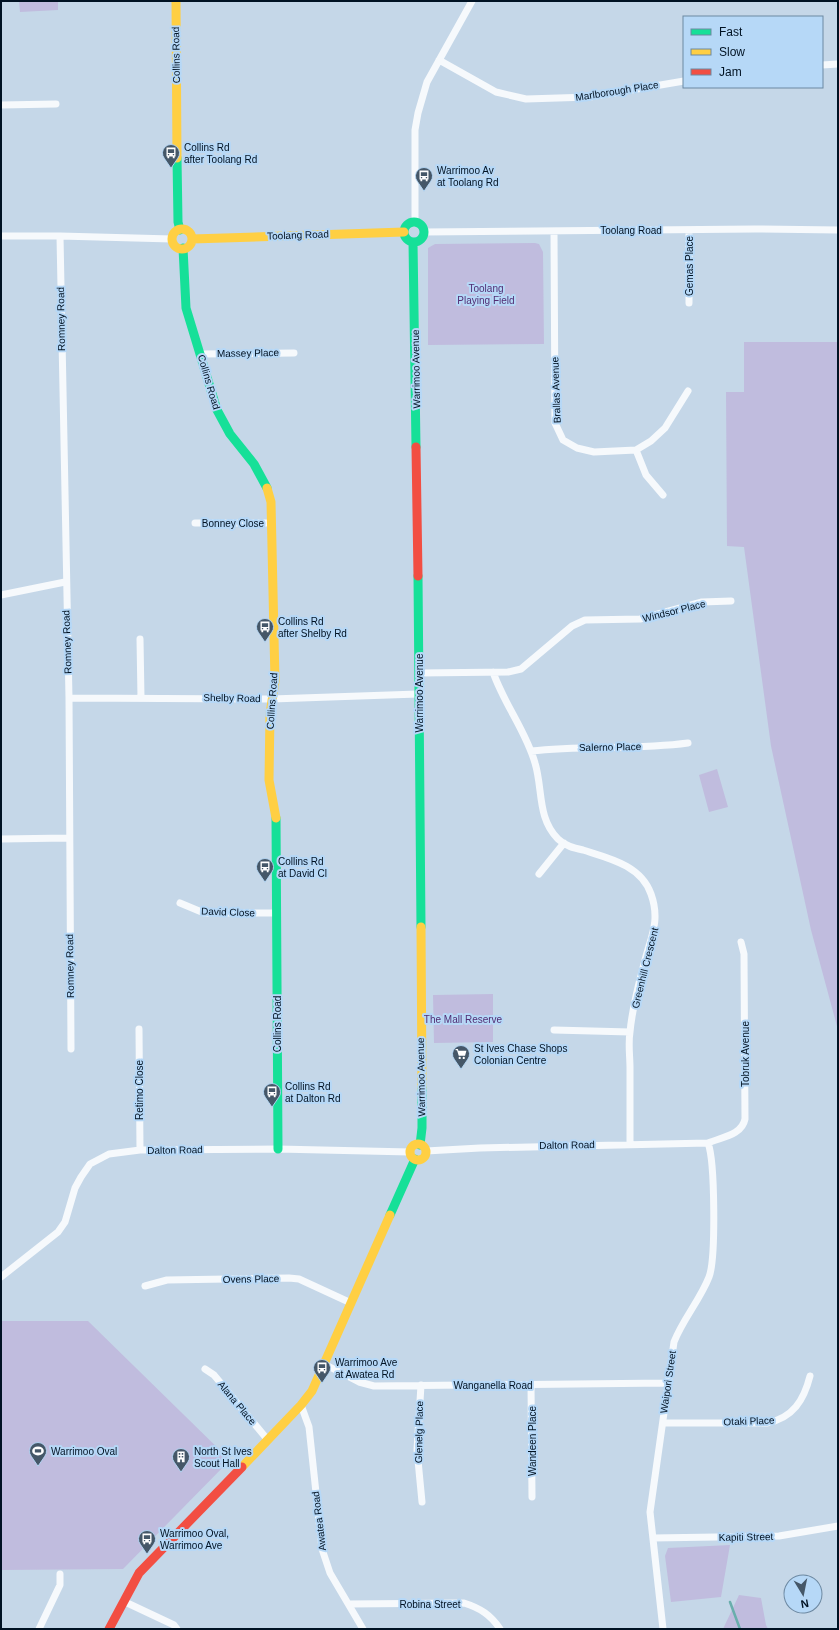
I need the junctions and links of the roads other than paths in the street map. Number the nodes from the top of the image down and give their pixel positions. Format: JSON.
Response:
{"nodes":[{"id":1,"x":176,"y":1,"type":"edge"},
{"id":2,"x":472,"y":1,"type":"edge"},
{"id":3,"x":439,"y":60,"type":"junction"},
{"id":4,"x":838,"y":64,"type":"edge"},
{"id":5,"x":823,"y":65,"type":"edge"},
{"id":6,"x":683,"y":81,"type":"edge"},
{"id":7,"x":56,"y":104,"type":"dead end"},
{"id":8,"x":1,"y":105,"type":"edge"},
{"id":9,"x":415,"y":223,"type":"junction"},
{"id":10,"x":180,"y":230,"type":"junction"},
{"id":11,"x":689,"y":230,"type":"junction"},
{"id":12,"x":838,"y":230,"type":"edge"},
{"id":13,"x":554,"y":231,"type":"junction"},
{"id":14,"x":404,"y":232,"type":"junction"},
{"id":15,"x":424,"y":232,"type":"junction"},
{"id":16,"x":1,"y":236,"type":"edge"},
{"id":17,"x":60,"y":236,"type":"junction"},
{"id":18,"x":172,"y":239,"type":"junction"},
{"id":19,"x":192,"y":239,"type":"junction"},
{"id":20,"x":413,"y":242,"type":"junction"},
{"id":21,"x":183,"y":248,"type":"junction"},
{"id":22,"x":689,"y":303,"type":"dead end"},
{"id":23,"x":294,"y":353,"type":"dead end"},
{"id":24,"x":201,"y":354,"type":"junction"},
{"id":25,"x":688,"y":391,"type":"dead end"},
{"id":26,"x":636,"y":450,"type":"junction"},
{"id":27,"x":663,"y":494,"type":"dead end"},
{"id":28,"x":195,"y":523,"type":"dead end"},
{"id":29,"x":271,"y":523,"type":"junction"},
{"id":30,"x":65,"y":582,"type":"junction"},
{"id":31,"x":1,"y":595,"type":"edge"},
{"id":32,"x":731,"y":601,"type":"dead end"},
{"id":33,"x":140,"y":639,"type":"dead end"},
{"id":34,"x":493,"y":672,"type":"junction"},
{"id":35,"x":419,"y":673,"type":"junction"},
{"id":36,"x":418,"y":694,"type":"junction"},
{"id":37,"x":69,"y":698,"type":"junction"},
{"id":38,"x":141,"y":698,"type":"junction"},
{"id":39,"x":272,"y":699,"type":"junction"},
{"id":40,"x":688,"y":743,"type":"dead end"},
{"id":41,"x":531,"y":751,"type":"junction"},
{"id":42,"x":68,"y":838,"type":"junction"},
{"id":43,"x":1,"y":840,"type":"edge"},
{"id":44,"x":564,"y":843,"type":"junction"},
{"id":45,"x":539,"y":874,"type":"dead end"},
{"id":46,"x":180,"y":903,"type":"dead end"},
{"id":47,"x":276,"y":913,"type":"junction"},
{"id":48,"x":741,"y":942,"type":"dead end"},
{"id":49,"x":139,"y":1029,"type":"dead end"},
{"id":50,"x":554,"y":1030,"type":"dead end"},
{"id":51,"x":630,"y":1032,"type":"junction"},
{"id":52,"x":71,"y":1049,"type":"dead end"},
{"id":53,"x":708,"y":1143,"type":"junction"},
{"id":54,"x":630,"y":1144,"type":"junction"},
{"id":55,"x":423,"y":1148,"type":"junction"},
{"id":56,"x":278,"y":1149,"type":"junction"},
{"id":57,"x":140,"y":1150,"type":"junction"},
{"id":58,"x":412,"y":1156,"type":"junction"},
{"id":59,"x":1,"y":1277,"type":"edge"},
{"id":60,"x":146,"y":1286,"type":"dead end"},
{"id":61,"x":351,"y":1303,"type":"junction"},
{"id":62,"x":324,"y":1364,"type":"junction"},
{"id":63,"x":205,"y":1369,"type":"dead end"},
{"id":64,"x":810,"y":1376,"type":"dead end"},
{"id":65,"x":667,"y":1383,"type":"junction"},
{"id":66,"x":531,"y":1384,"type":"junction"},
{"id":67,"x":420,"y":1385,"type":"junction"},
{"id":68,"x":301,"y":1405,"type":"junction"},
{"id":69,"x":663,"y":1423,"type":"junction"},
{"id":70,"x":267,"y":1439,"type":"junction"},
{"id":71,"x":532,"y":1497,"type":"dead end"},
{"id":72,"x":422,"y":1502,"type":"dead end"},
{"id":73,"x":838,"y":1526,"type":"edge"},
{"id":74,"x":653,"y":1538,"type":"junction"},
{"id":75,"x":60,"y":1574,"type":"dead end"},
{"id":76,"x":123,"y":1601,"type":"junction"},
{"id":77,"x":349,"y":1604,"type":"junction"},
{"id":78,"x":39,"y":1629,"type":"edge"},
{"id":79,"x":109,"y":1629,"type":"edge"},
{"id":80,"x":177,"y":1629,"type":"edge"},
{"id":81,"x":363,"y":1629,"type":"edge"},
{"id":82,"x":500,"y":1629,"type":"edge"},
{"id":83,"x":663,"y":1629,"type":"edge"}],
"edges":[{"from":1,"to":10,"type":"street","name":"Collins Road"},
{"from":2,"to":3,"type":"street"},
{"from":3,"to":6,"type":"street","name":"Marlborough Place"},
{"from":3,"to":9,"type":"street"},
{"from":4,"to":5,"type":"street"},
{"from":7,"to":8,"type":"street"},
{"from":9,"to":14,"type":"street"},
{"from":9,"to":15,"type":"street"},
{"from":10,"to":18,"type":"street"},
{"from":10,"to":19,"type":"street"},
{"from":11,"to":12,"type":"street","name":"Toolang Road"},
{"from":11,"to":13,"type":"street","name":"Toolang Road"},
{"from":11,"to":22,"type":"street","name":"Gemas Place"},
{"from":13,"to":15,"type":"street","name":"Toolang Road"},
{"from":13,"to":26,"type":"street","name":"Brallas Avenue"},
{"from":14,"to":19,"type":"street","name":"Toolang Road"},
{"from":14,"to":20,"type":"street"},
{"from":15,"to":20,"type":"street"},
{"from":16,"to":17,"type":"street"},
{"from":17,"to":18,"type":"street"},
{"from":17,"to":30,"type":"street","name":"Romney Road"},
{"from":18,"to":21,"type":"street"},
{"from":19,"to":21,"type":"street"},
{"from":20,"to":35,"type":"street","name":"Warrimoo Avenue"},
{"from":21,"to":24,"type":"street","name":"Collins Road"},
{"from":23,"to":24,"type":"street","name":"Massey Place"},
{"from":24,"to":29,"type":"street","name":"Collins Road"},
{"from":25,"to":26,"type":"street","name":"Brallas Avenue"},
{"from":26,"to":27,"type":"street"},
{"from":28,"to":29,"type":"street","name":"Bonney Close"},
{"from":29,"to":39,"type":"street","name":"Collins Road"},
{"from":30,"to":31,"type":"street"},
{"from":30,"to":37,"type":"street","name":"Romney Road"},
{"from":32,"to":34,"type":"street","name":"Windsor Place"},
{"from":33,"to":38,"type":"street"},
{"from":34,"to":35,"type":"street","name":"Windsor Place"},
{"from":34,"to":41,"type":"street","name":"Greenhill Crescent"},
{"from":35,"to":36,"type":"street","name":"Warrimoo Avenue"},
{"from":36,"to":39,"type":"street","name":"Shelby Road"},
{"from":36,"to":55,"type":"street","name":"Warrimoo Avenue"},
{"from":37,"to":38,"type":"street","name":"Shelby Road"},
{"from":37,"to":42,"type":"street","name":"Romney Road"},
{"from":38,"to":39,"type":"street","name":"Shelby Road"},
{"from":39,"to":47,"type":"street","name":"Collins Road"},
{"from":40,"to":41,"type":"street","name":"Salerno Place"},
{"from":41,"to":44,"type":"street","name":"Greenhill Crescent"},
{"from":42,"to":43,"type":"street"},
{"from":42,"to":52,"type":"street","name":"Romney Road"},
{"from":44,"to":45,"type":"street"},
{"from":44,"to":51,"type":"street","name":"Greenhill Crescent"},
{"from":46,"to":47,"type":"street","name":"David Close"},
{"from":47,"to":56,"type":"street","name":"Collins Road"},
{"from":48,"to":53,"type":"street","name":"Tobruk Avenue"},
{"from":49,"to":57,"type":"street","name":"Retimo Close"},
{"from":50,"to":51,"type":"street"},
{"from":51,"to":54,"type":"street","name":"Greenhill Crescent"},
{"from":53,"to":54,"type":"street","name":"Dalton Road"},
{"from":53,"to":65,"type":"street","name":"Waipori Street"},
{"from":54,"to":55,"type":"street","name":"Dalton Road"},
{"from":55,"to":58,"type":"street"},
{"from":55,"to":58,"type":"street"},
{"from":56,"to":57,"type":"street","name":"Dalton Road"},
{"from":56,"to":58,"type":"street","name":"Dalton Road"},
{"from":57,"to":59,"type":"street","name":"Dalton Road"},
{"from":58,"to":61,"type":"street"},
{"from":60,"to":61,"type":"street","name":"Ovens Place"},
{"from":61,"to":62,"type":"street"},
{"from":62,"to":67,"type":"street","name":"Wanganella Road"},
{"from":62,"to":68,"type":"street"},
{"from":63,"to":70,"type":"street","name":"Alana Place"},
{"from":64,"to":69,"type":"street","name":"Otaki Place"},
{"from":65,"to":66,"type":"street","name":"Wanganella Road"},
{"from":65,"to":69,"type":"street","name":"Waipori Street"},
{"from":66,"to":67,"type":"street","name":"Wanganella Road"},
{"from":66,"to":71,"type":"street","name":"Wandeen Place"},
{"from":67,"to":72,"type":"street","name":"Glenelg Place"},
{"from":68,"to":70,"type":"street"},
{"from":68,"to":77,"type":"street","name":"Awatea Road"},
{"from":69,"to":74,"type":"street","name":"Waipori Street"},
{"from":70,"to":76,"type":"street"},
{"from":73,"to":74,"type":"street","name":"Kapiti Street"},
{"from":74,"to":83,"type":"street","name":"Waipori Street"},
{"from":75,"to":78,"type":"street"},
{"from":76,"to":79,"type":"street"},
{"from":76,"to":80,"type":"street"},
{"from":77,"to":81,"type":"street","name":"Awatea Road"},
{"from":77,"to":82,"type":"street","name":"Robina Street"}]}
